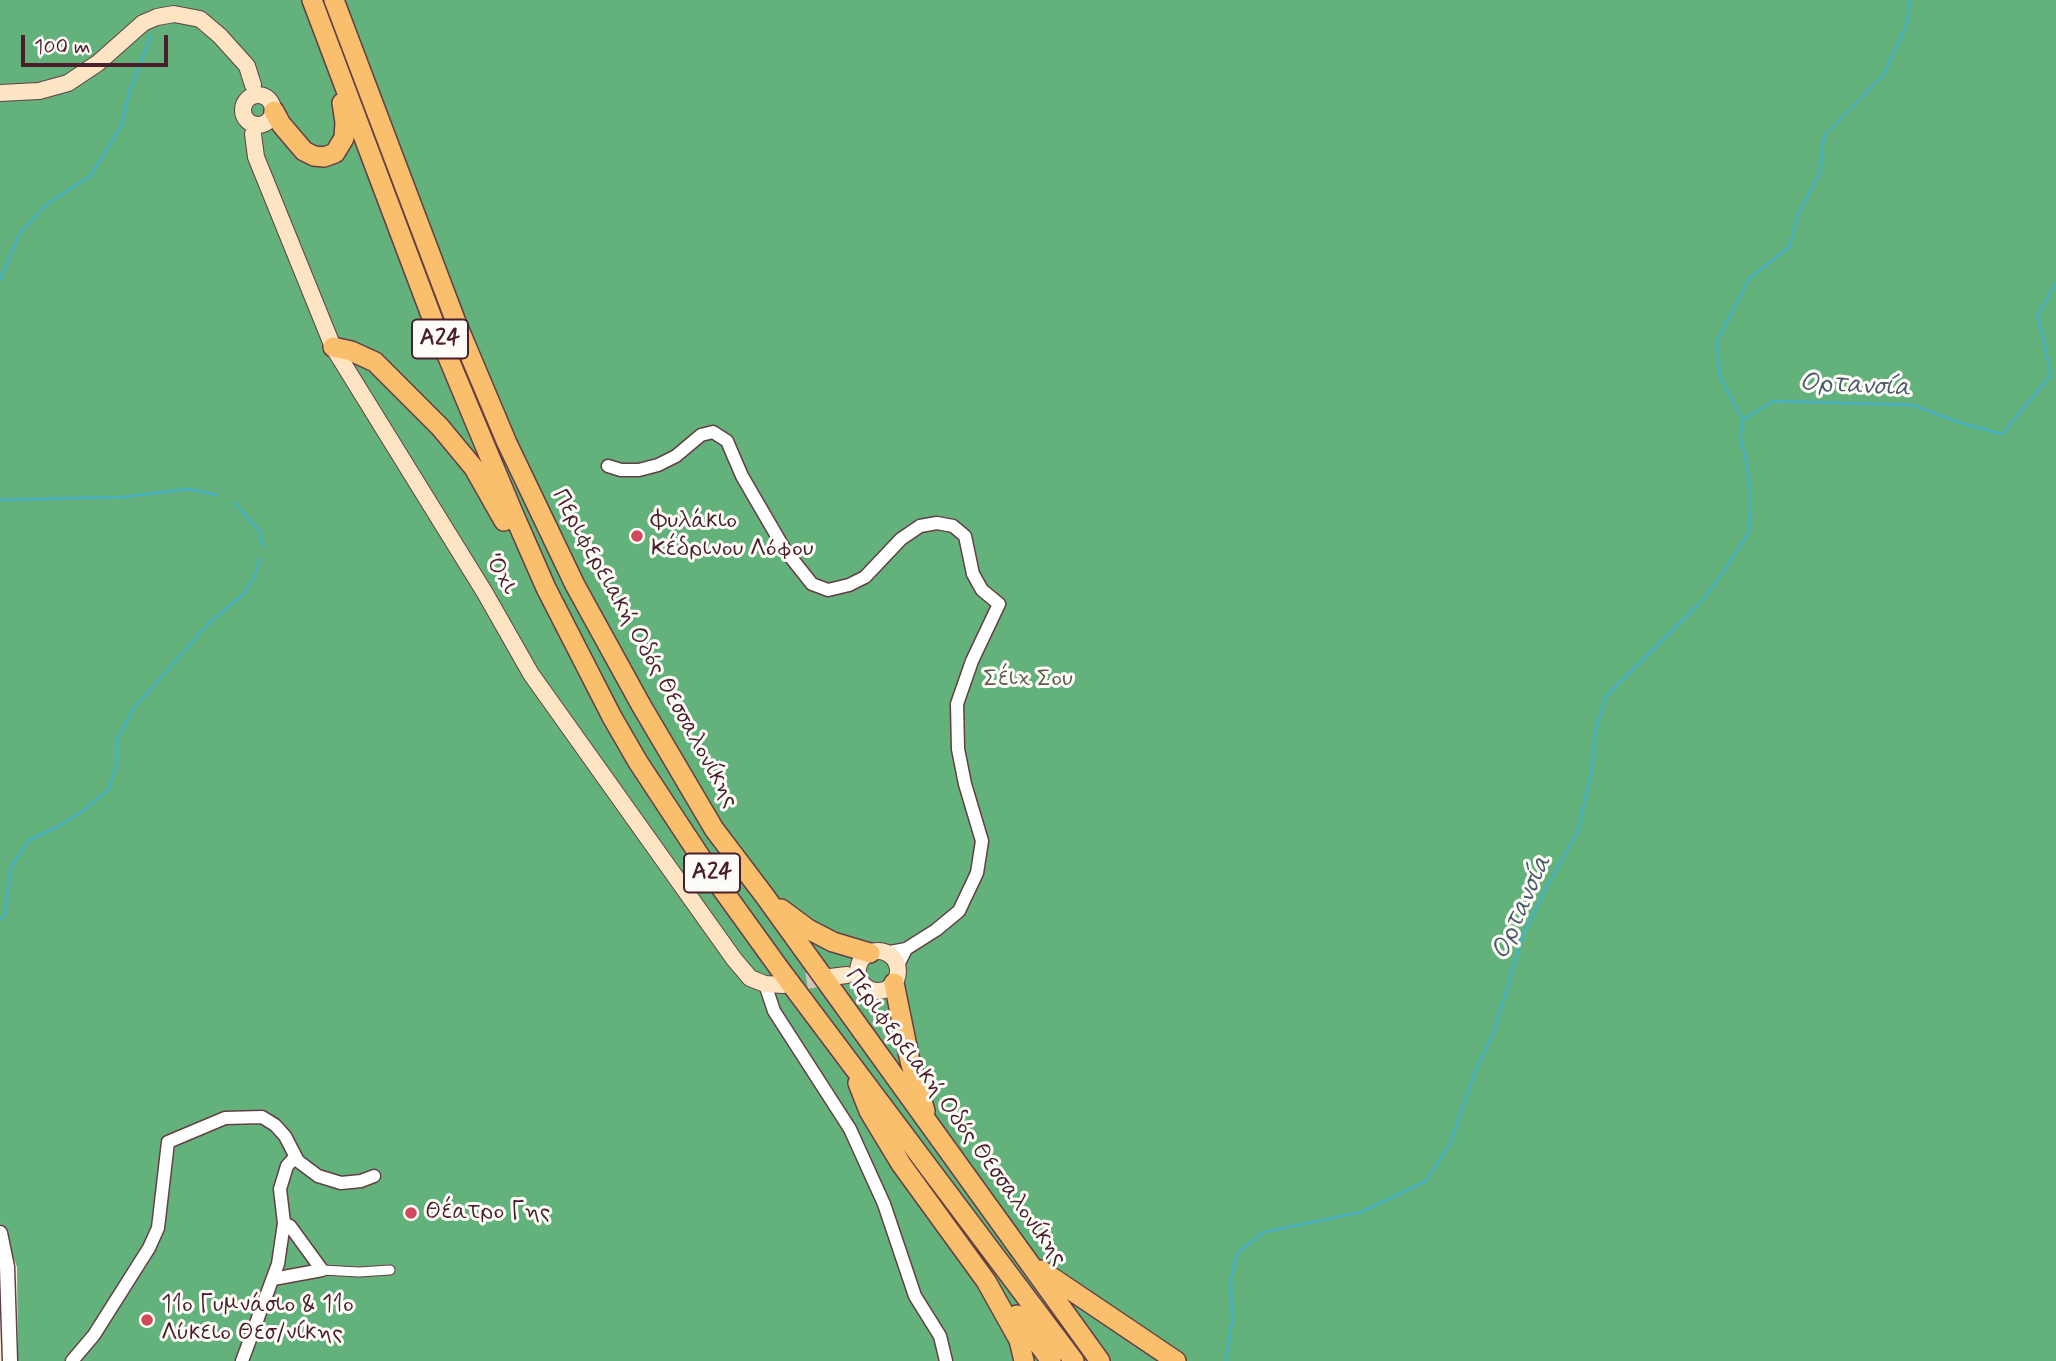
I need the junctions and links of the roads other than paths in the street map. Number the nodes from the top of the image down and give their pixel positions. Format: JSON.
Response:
{"nodes":[{"id":1,"x":312,"y":0,"type":"edge"},
{"id":2,"x":334,"y":0,"type":"edge"},
{"id":3,"x":335,"y":60,"type":"junction"},
{"id":4,"x":0,"y":93,"type":"edge"},
{"id":5,"x":257,"y":110,"type":"junction"},
{"id":6,"x":333,"y":347,"type":"junction"},
{"id":7,"x":608,"y":466,"type":"dead end"},
{"id":8,"x":587,"y":671,"type":"junction"},
{"id":9,"x":764,"y":895,"type":"junction"},
{"id":10,"x":905,"y":949,"type":"junction"},
{"id":11,"x":865,"y":961,"type":"junction"},
{"id":12,"x":896,"y":975,"type":"junction"},
{"id":13,"x":830,"y":977,"type":"tunnel mouth"},
{"id":14,"x":765,"y":984,"type":"junction"},
{"id":15,"x":783,"y":985,"type":"tunnel mouth"},
{"id":16,"x":851,"y":1066,"type":"junction"},
{"id":17,"x":869,"y":1111,"type":"junction"},
{"id":18,"x":929,"y":1125,"type":"junction"},
{"id":19,"x":850,"y":1129,"type":"junction"},
{"id":20,"x":295,"y":1157,"type":"junction"},
{"id":21,"x":374,"y":1175,"type":"dead end"},
{"id":22,"x":284,"y":1223,"type":"junction"},
{"id":23,"x":0,"y":1233,"type":"edge"},
{"id":24,"x":1026,"y":1260,"type":"junction"},
{"id":25,"x":321,"y":1270,"type":"junction"},
{"id":26,"x":390,"y":1270,"type":"dead end"},
{"id":27,"x":273,"y":1279,"type":"junction"},
{"id":28,"x":986,"y":1281,"type":"junction"},
{"id":29,"x":9,"y":1361,"type":"edge"},
{"id":30,"x":72,"y":1361,"type":"edge"},
{"id":31,"x":242,"y":1361,"type":"edge"},
{"id":32,"x":946,"y":1361,"type":"edge"},
{"id":33,"x":1024,"y":1361,"type":"edge"},
{"id":34,"x":1051,"y":1361,"type":"edge"},
{"id":35,"x":1074,"y":1361,"type":"edge"},
{"id":36,"x":1100,"y":1361,"type":"edge"},
{"id":37,"x":1176,"y":1361,"type":"edge"}],
"edges":[{"from":1,"to":3,"type":"highway","name":"Περιφερειακή Οδός Θεσσαλονίκης","number":"Α24"},
{"from":2,"to":9,"type":"highway","name":"Περιφερειακή Οδός Θεσσαλονίκης","number":"Α24"},
{"from":3,"to":5,"type":"highway"},
{"from":3,"to":8,"type":"highway","name":"Περιφερειακή Οδός Θεσσαλονίκης","number":"Α24"},
{"from":4,"to":5,"type":"main road","name":"Όχι"},
{"from":5,"to":6,"type":"main road","name":"Όχι"},
{"from":6,"to":8,"type":"highway"},
{"from":6,"to":14,"type":"main road","name":"Όχι"},
{"from":7,"to":10,"type":"street"},
{"from":8,"to":16,"type":"highway","name":"Περιφερειακή Οδός Θεσσαλονίκης","number":"Α24"},
{"from":9,"to":11,"type":"highway"},
{"from":9,"to":18,"type":"highway","name":"Περιφερειακή Οδός Θεσσαλονίκης","number":"Α24"},
{"from":10,"to":11,"type":"street"},
{"from":10,"to":12,"type":"street"},
{"from":11,"to":12,"type":"main road"},
{"from":11,"to":12,"type":"main road"},
{"from":11,"to":13,"type":"main road"},
{"from":12,"to":18,"type":"highway"},
{"from":14,"to":15,"type":"main road"},
{"from":14,"to":19,"type":"street"},
{"from":16,"to":17,"type":"highway"},
{"from":16,"to":35,"type":"highway","name":"Περιφερειακή Οδός Θεσσαλονίκης","number":"Α24"},
{"from":17,"to":19,"type":"street"},
{"from":17,"to":28,"type":"highway"},
{"from":18,"to":24,"type":"highway","name":"Περιφερειακή Οδός Θεσσαλονίκης","number":"Α24"},
{"from":19,"to":32,"type":"street"},
{"from":20,"to":21,"type":"street"},
{"from":20,"to":22,"type":"street"},
{"from":20,"to":30,"type":"street"},
{"from":22,"to":25,"type":"street"},
{"from":22,"to":27,"type":"street"},
{"from":23,"to":29,"type":"street"},
{"from":24,"to":36,"type":"highway","name":"Περιφερειακή Οδός Θεσσαλονίκης","number":"Α24"},
{"from":24,"to":37,"type":"highway"},
{"from":25,"to":26,"type":"street"},
{"from":25,"to":27,"type":"street"},
{"from":27,"to":31,"type":"street"},
{"from":28,"to":33,"type":"highway"},
{"from":28,"to":34,"type":"highway"}]}
